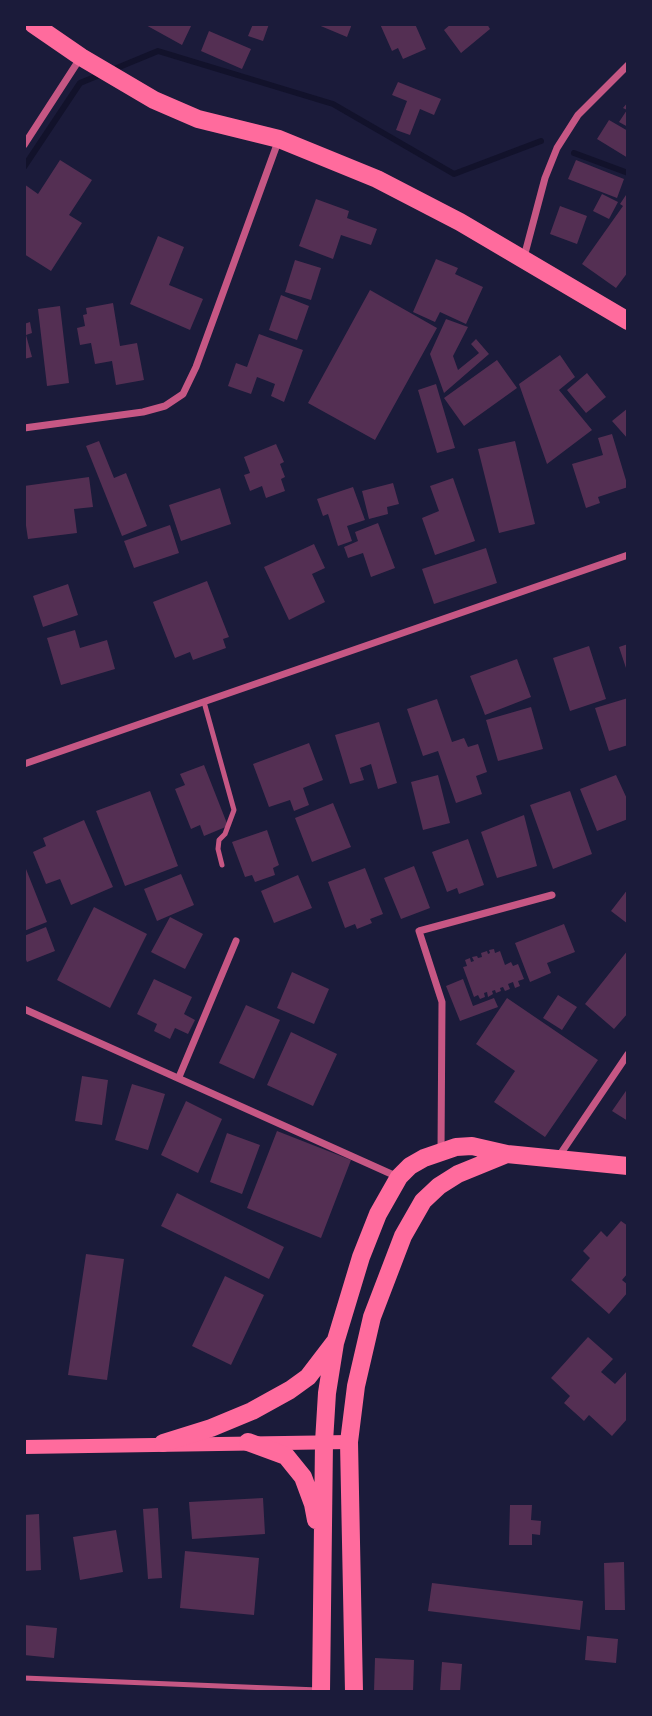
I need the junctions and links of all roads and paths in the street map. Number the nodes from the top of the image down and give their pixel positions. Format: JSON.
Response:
{"nodes":[{"id":1,"x":33,"y":24,"type":"edge"},
{"id":2,"x":81,"y":57,"type":"junction"},
{"id":3,"x":628,"y":65,"type":"edge"},
{"id":4,"x":279,"y":139,"type":"junction"},
{"id":5,"x":24,"y":145,"type":"edge"},
{"id":6,"x":523,"y":258,"type":"junction"},
{"id":7,"x":628,"y":321,"type":"edge"},
{"id":8,"x":24,"y":428,"type":"edge"},
{"id":9,"x":628,"y":555,"type":"edge"},
{"id":10,"x":204,"y":702,"type":"junction"},
{"id":11,"x":24,"y":764,"type":"edge"},
{"id":12,"x":222,"y":865,"type":"dead end"},
{"id":13,"x":552,"y":895,"type":"dead end"},
{"id":14,"x":236,"y":941,"type":"dead end"},
{"id":15,"x":24,"y":1009,"type":"edge"},
{"id":16,"x":628,"y":1054,"type":"edge"},
{"id":17,"x":179,"y":1077,"type":"junction"},
{"id":18,"x":441,"y":1151,"type":"junction"},
{"id":19,"x":507,"y":1154,"type":"junction"},
{"id":20,"x":556,"y":1159,"type":"junction"},
{"id":21,"x":628,"y":1166,"type":"edge"},
{"id":22,"x":399,"y":1177,"type":"junction"},
{"id":23,"x":335,"y":1343,"type":"junction"},
{"id":24,"x":248,"y":1442,"type":"junction"},
{"id":25,"x":324,"y":1442,"type":"junction"},
{"id":26,"x":349,"y":1442,"type":"junction"},
{"id":27,"x":163,"y":1443,"type":"junction"},
{"id":28,"x":24,"y":1447,"type":"edge"},
{"id":29,"x":323,"y":1561,"type":"junction"},
{"id":30,"x":24,"y":1678,"type":"edge"},
{"id":31,"x":321,"y":1691,"type":"edge"},
{"id":32,"x":354,"y":1692,"type":"edge"}],
"edges":[{"from":1,"to":2,"type":"main road"},
{"from":2,"to":4,"type":"main road"},
{"from":2,"to":5,"type":"street"},
{"from":3,"to":6,"type":"street"},
{"from":4,"to":6,"type":"main road"},
{"from":4,"to":8,"type":"street"},
{"from":6,"to":7,"type":"main road"},
{"from":9,"to":10,"type":"street"},
{"from":10,"to":11,"type":"street"},
{"from":10,"to":12,"type":"lane"},
{"from":13,"to":18,"type":"street"},
{"from":14,"to":17,"type":"street"},
{"from":15,"to":17,"type":"street"},
{"from":16,"to":20,"type":"street"},
{"from":17,"to":22,"type":"street"},
{"from":18,"to":19,"type":"main road"},
{"from":18,"to":22,"type":"main road"},
{"from":19,"to":20,"type":"main road"},
{"from":19,"to":26,"type":"main road"},
{"from":20,"to":21,"type":"main road"},
{"from":22,"to":23,"type":"main road"},
{"from":23,"to":25,"type":"main road"},
{"from":23,"to":27,"type":"main road"},
{"from":24,"to":25,"type":"main road"},
{"from":24,"to":27,"type":"main road"},
{"from":24,"to":29,"type":"main road"},
{"from":25,"to":26,"type":"main road"},
{"from":25,"to":29,"type":"main road"},
{"from":26,"to":32,"type":"main road"},
{"from":27,"to":28,"type":"main road"},
{"from":29,"to":31,"type":"main road"},
{"from":30,"to":31,"type":"lane"}]}
